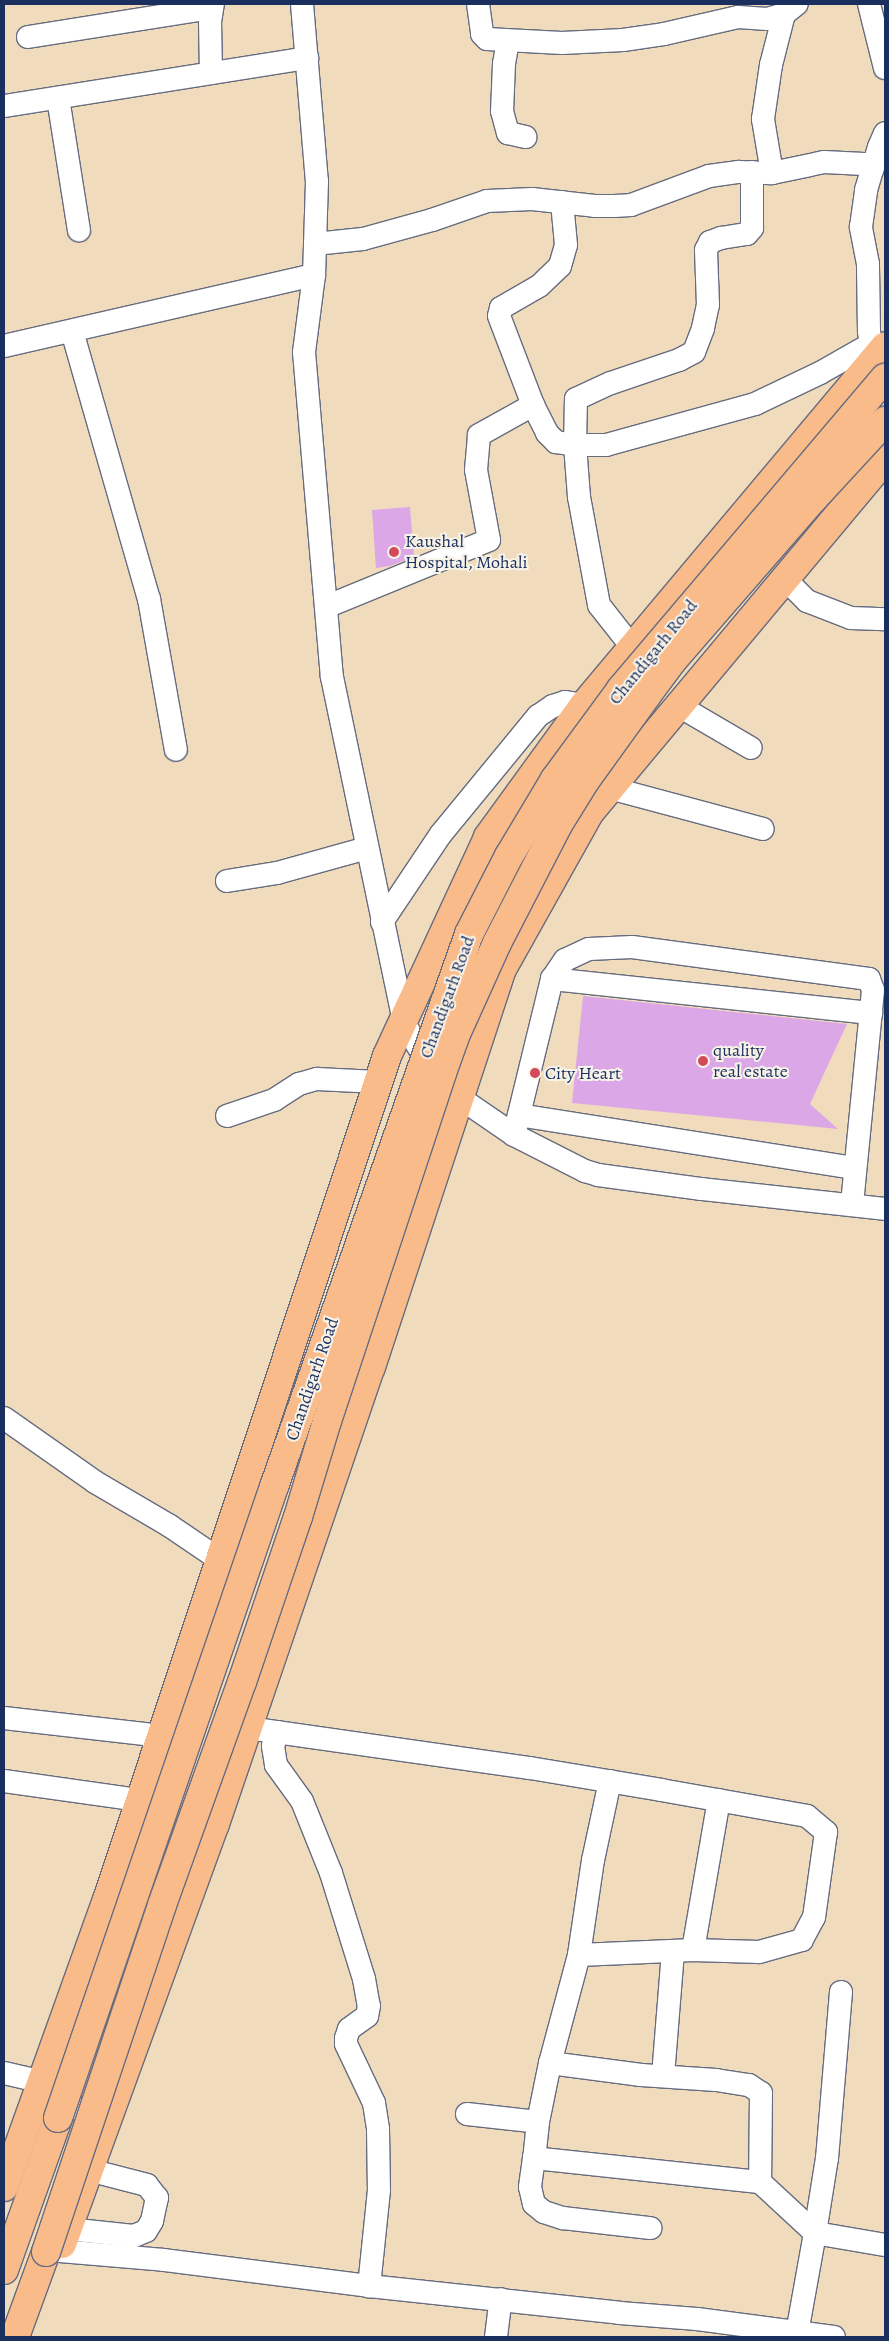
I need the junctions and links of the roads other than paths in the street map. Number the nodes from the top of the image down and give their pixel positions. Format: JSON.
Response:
{"nodes":[{"id":1,"x":302,"y":4,"type":"edge"},
{"id":2,"x":478,"y":4,"type":"edge"},
{"id":3,"x":869,"y":4,"type":"edge"},
{"id":4,"x":213,"y":6,"type":"edge"},
{"id":5,"x":791,"y":9,"type":"edge"},
{"id":6,"x":28,"y":37,"type":"dead end"},
{"id":7,"x":508,"y":41,"type":"junction"},
{"id":8,"x":306,"y":58,"type":"junction"},
{"id":9,"x":885,"y":68,"type":"edge"},
{"id":10,"x":211,"y":73,"type":"junction"},
{"id":11,"x":58,"y":98,"type":"junction"},
{"id":12,"x":4,"y":106,"type":"edge"},
{"id":13,"x":885,"y":133,"type":"edge"},
{"id":14,"x":526,"y":137,"type":"dead end"},
{"id":15,"x":873,"y":169,"type":"junction"},
{"id":16,"x":762,"y":173,"type":"junction"},
{"id":17,"x":562,"y":202,"type":"junction"},
{"id":18,"x":78,"y":230,"type":"dead end"},
{"id":19,"x":315,"y":244,"type":"junction"},
{"id":20,"x":314,"y":275,"type":"junction"},
{"id":21,"x":72,"y":331,"type":"junction"},
{"id":22,"x":4,"y":346,"type":"edge"},
{"id":23,"x":879,"y":357,"type":"edge"},
{"id":24,"x":533,"y":405,"type":"junction"},
{"id":25,"x":885,"y":421,"type":"edge"},
{"id":26,"x":575,"y":445,"type":"junction"},
{"id":27,"x":885,"y":459,"type":"edge"},
{"id":28,"x":785,"y":579,"type":"junction"},
{"id":29,"x":328,"y":606,"type":"junction"},
{"id":30,"x":885,"y":618,"type":"edge"},
{"id":31,"x":632,"y":648,"type":"junction"},
{"id":32,"x":584,"y":705,"type":"junction"},
{"id":33,"x":679,"y":706,"type":"junction"},
{"id":34,"x":751,"y":748,"type":"dead end"},
{"id":35,"x":176,"y":750,"type":"dead end"},
{"id":36,"x":610,"y":788,"type":"junction"},
{"id":37,"x":763,"y":829,"type":"dead end"},
{"id":38,"x":367,"y":848,"type":"junction"},
{"id":39,"x":227,"y":882,"type":"dead end"},
{"id":40,"x":382,"y":922,"type":"junction"},
{"id":41,"x":552,"y":979,"type":"junction"},
{"id":42,"x":871,"y":1013,"type":"junction"},
{"id":43,"x":404,"y":1023,"type":"junction"},
{"id":44,"x":378,"y":1082,"type":"junction"},
{"id":45,"x":460,"y":1098,"type":"junction"},
{"id":46,"x":227,"y":1116,"type":"dead end"},
{"id":47,"x":516,"y":1125,"type":"junction"},
{"id":48,"x":855,"y":1168,"type":"junction"},
{"id":49,"x":852,"y":1204,"type":"junction"},
{"id":50,"x":885,"y":1209,"type":"edge"},
{"id":51,"x":4,"y":1418,"type":"edge"},
{"id":52,"x":220,"y":1560,"type":"junction"},
{"id":53,"x":4,"y":1718,"type":"edge"},
{"id":54,"x":248,"y":1728,"type":"junction"},
{"id":55,"x":278,"y":1732,"type":"junction"},
{"id":56,"x":162,"y":1736,"type":"junction"},
{"id":57,"x":4,"y":1781,"type":"edge"},
{"id":58,"x":610,"y":1781,"type":"junction"},
{"id":59,"x":140,"y":1800,"type":"junction"},
{"id":60,"x":719,"y":1800,"type":"junction"},
{"id":61,"x":683,"y":1951,"type":"junction"},
{"id":62,"x":579,"y":1955,"type":"junction"},
{"id":63,"x":840,"y":1992,"type":"dead end"},
{"id":64,"x":550,"y":2063,"type":"junction"},
{"id":65,"x":4,"y":2073,"type":"edge"},
{"id":66,"x":663,"y":2076,"type":"junction"},
{"id":67,"x":40,"y":2081,"type":"junction"},
{"id":68,"x":4,"y":2088,"type":"edge"},
{"id":69,"x":467,"y":2114,"type":"dead end"},
{"id":70,"x":538,"y":2122,"type":"junction"},
{"id":71,"x":104,"y":2129,"type":"junction"},
{"id":72,"x":534,"y":2158,"type":"junction"},
{"id":73,"x":89,"y":2170,"type":"junction"},
{"id":74,"x":760,"y":2182,"type":"junction"},
{"id":75,"x":4,"y":2187,"type":"edge"},
{"id":76,"x":650,"y":2228,"type":"dead end"},
{"id":77,"x":815,"y":2233,"type":"junction"},
{"id":78,"x":64,"y":2240,"type":"junction"},
{"id":79,"x":885,"y":2245,"type":"edge"},
{"id":80,"x":4,"y":2270,"type":"edge"},
{"id":81,"x":369,"y":2286,"type":"junction"},
{"id":82,"x":501,"y":2299,"type":"junction"},
{"id":83,"x":695,"y":2328,"type":"edge"},
{"id":84,"x":797,"y":2333,"type":"junction"},
{"id":85,"x":15,"y":2337,"type":"edge"},
{"id":86,"x":28,"y":2337,"type":"edge"},
{"id":87,"x":496,"y":2337,"type":"edge"},
{"id":88,"x":834,"y":2337,"type":"edge"}],
"edges":[{"from":1,"to":8,"type":"street"},
{"from":2,"to":7,"type":"street"},
{"from":3,"to":9,"type":"street"},
{"from":4,"to":6,"type":"street"},
{"from":4,"to":10,"type":"street"},
{"from":5,"to":7,"type":"street"},
{"from":5,"to":16,"type":"street"},
{"from":7,"to":14,"type":"street"},
{"from":8,"to":10,"type":"street"},
{"from":8,"to":19,"type":"street"},
{"from":10,"to":11,"type":"street"},
{"from":11,"to":12,"type":"street"},
{"from":11,"to":18,"type":"street"},
{"from":13,"to":15,"type":"street"},
{"from":15,"to":16,"type":"street"},
{"from":15,"to":23,"type":"street"},
{"from":16,"to":17,"type":"street"},
{"from":16,"to":26,"type":"street"},
{"from":17,"to":19,"type":"street"},
{"from":17,"to":24,"type":"street"},
{"from":19,"to":20,"type":"street"},
{"from":20,"to":21,"type":"street"},
{"from":20,"to":29,"type":"street"},
{"from":21,"to":22,"type":"street"},
{"from":21,"to":35,"type":"street"},
{"from":23,"to":26,"type":"street"},
{"from":23,"to":31,"type":"main road"},
{"from":23,"to":80,"type":"main road","name":"Chandigarh Road","bridge":true},
{"from":24,"to":26,"type":"street"},
{"from":24,"to":29,"type":"street"},
{"from":25,"to":85,"type":"main road","bridge":true},
{"from":26,"to":31,"type":"street"},
{"from":27,"to":28,"type":"main road"},
{"from":28,"to":30,"type":"street"},
{"from":28,"to":33,"type":"main road"},
{"from":29,"to":38,"type":"street"},
{"from":31,"to":32,"type":"main road"},
{"from":32,"to":40,"type":"street"},
{"from":32,"to":43,"type":"main road"},
{"from":33,"to":34,"type":"street"},
{"from":33,"to":36,"type":"main road"},
{"from":36,"to":37,"type":"street"},
{"from":36,"to":45,"type":"main road"},
{"from":38,"to":39,"type":"street"},
{"from":38,"to":40,"type":"street"},
{"from":40,"to":43,"type":"street"},
{"from":41,"to":42,"type":"street"},
{"from":41,"to":42,"type":"street"},
{"from":41,"to":47,"type":"street"},
{"from":42,"to":48,"type":"street"},
{"from":43,"to":44,"type":"main road"},
{"from":43,"to":45,"type":"street"},
{"from":44,"to":46,"type":"street"},
{"from":44,"to":52,"type":"main road"},
{"from":45,"to":47,"type":"street"},
{"from":45,"to":54,"type":"main road"},
{"from":47,"to":48,"type":"street"},
{"from":47,"to":49,"type":"street"},
{"from":48,"to":49,"type":"street"},
{"from":49,"to":50,"type":"street"},
{"from":51,"to":52,"type":"street"},
{"from":52,"to":56,"type":"main road"},
{"from":53,"to":56,"type":"street"},
{"from":54,"to":55,"type":"street"},
{"from":54,"to":71,"type":"main road"},
{"from":55,"to":58,"type":"street"},
{"from":55,"to":81,"type":"street"},
{"from":56,"to":59,"type":"main road"},
{"from":57,"to":59,"type":"street"},
{"from":58,"to":60,"type":"street"},
{"from":58,"to":62,"type":"street"},
{"from":59,"to":67,"type":"main road"},
{"from":60,"to":61,"type":"street"},
{"from":60,"to":61,"type":"street"},
{"from":61,"to":62,"type":"street"},
{"from":61,"to":66,"type":"street"},
{"from":62,"to":64,"type":"street"},
{"from":63,"to":77,"type":"street"},
{"from":64,"to":66,"type":"street"},
{"from":64,"to":70,"type":"street"},
{"from":65,"to":67,"type":"street"},
{"from":66,"to":74,"type":"street"},
{"from":67,"to":68,"type":"street"},
{"from":67,"to":71,"type":"street"},
{"from":67,"to":75,"type":"main road"},
{"from":69,"to":70,"type":"street"},
{"from":70,"to":72,"type":"street"},
{"from":71,"to":73,"type":"main road"},
{"from":72,"to":74,"type":"street"},
{"from":72,"to":76,"type":"street"},
{"from":73,"to":78,"type":"main road"},
{"from":73,"to":78,"type":"street"},
{"from":74,"to":77,"type":"street"},
{"from":77,"to":79,"type":"street"},
{"from":77,"to":84,"type":"street"},
{"from":78,"to":81,"type":"street"},
{"from":78,"to":86,"type":"main road"},
{"from":81,"to":82,"type":"street"},
{"from":82,"to":83,"type":"street"},
{"from":82,"to":87,"type":"street"},
{"from":83,"to":84,"type":"street"},
{"from":84,"to":88,"type":"street"}]}
